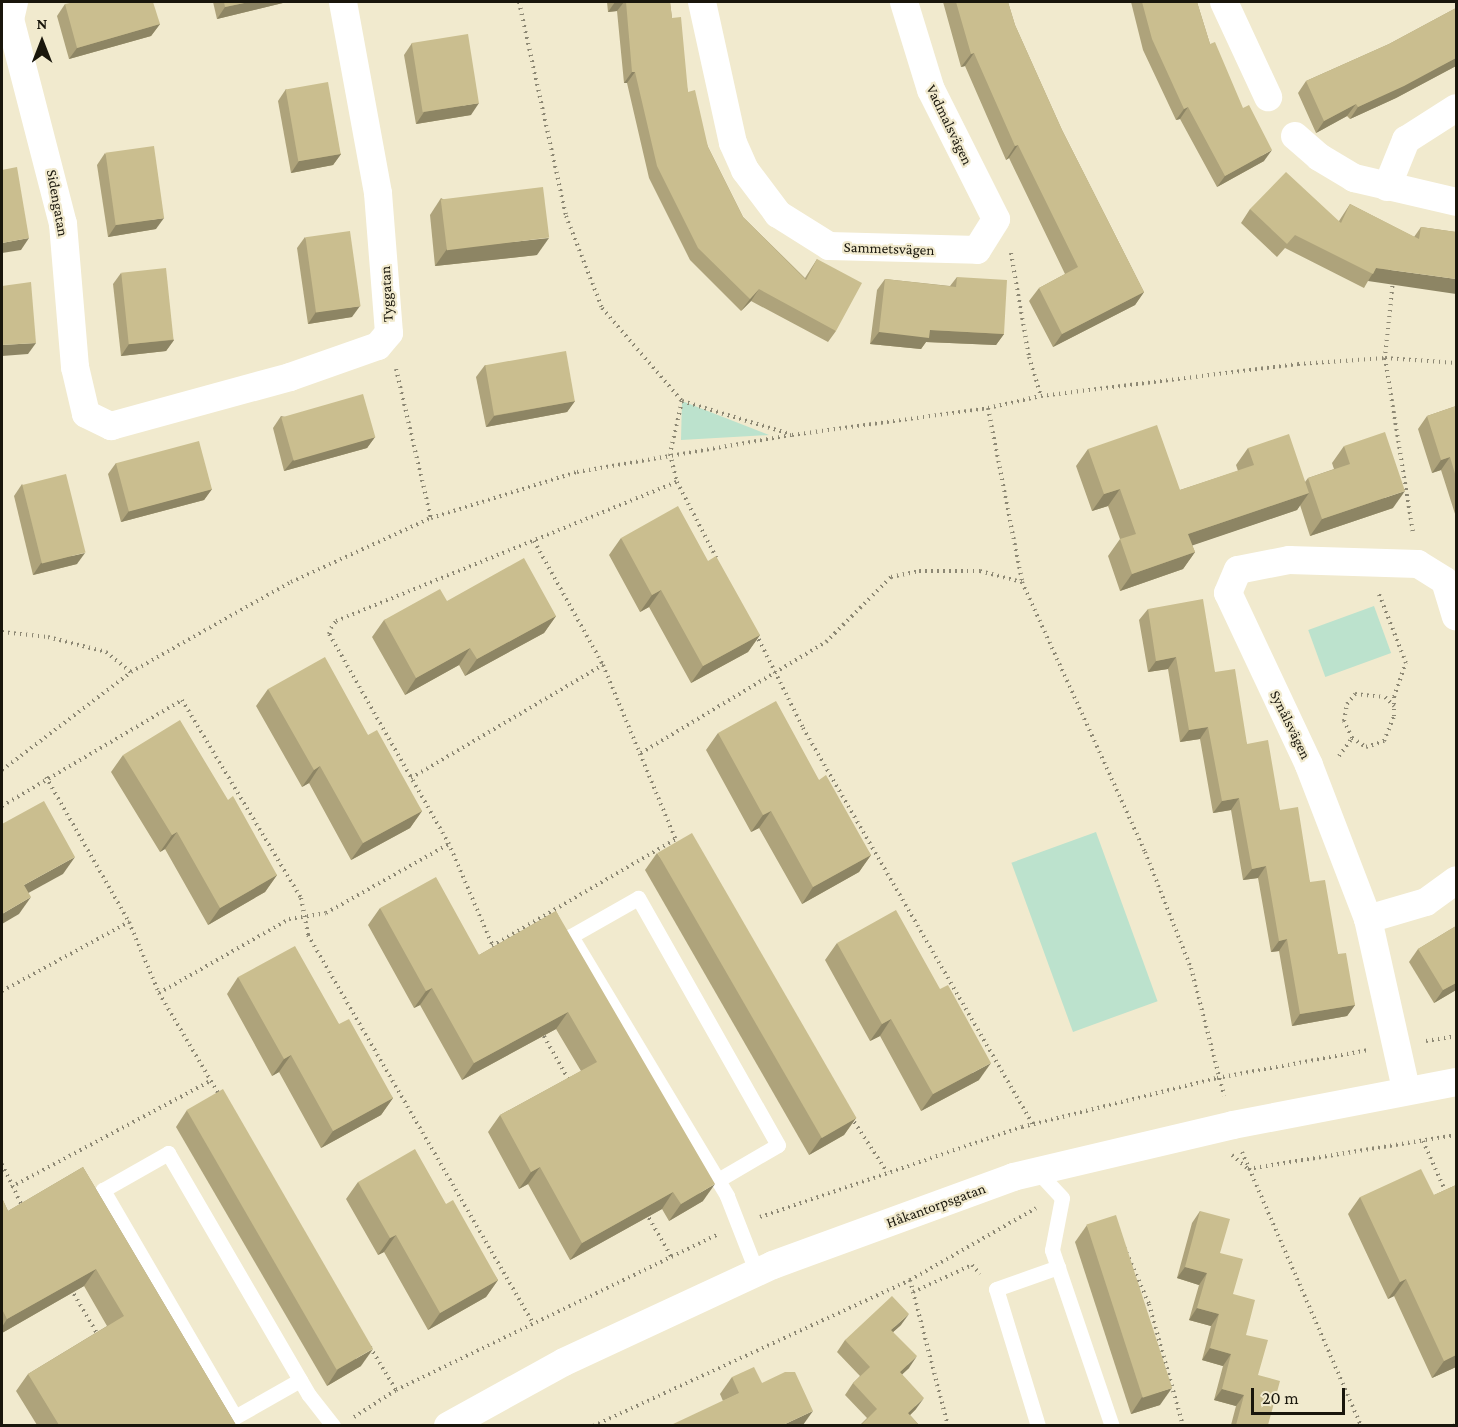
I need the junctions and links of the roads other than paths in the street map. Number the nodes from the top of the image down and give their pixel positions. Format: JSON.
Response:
{"nodes":[{"id":1,"x":14,"y":2,"type":"edge"},
{"id":2,"x":343,"y":2,"type":"edge"},
{"id":3,"x":702,"y":2,"type":"edge"},
{"id":4,"x":904,"y":2,"type":"edge"},
{"id":5,"x":1224,"y":2,"type":"edge"},
{"id":6,"x":1268,"y":97,"type":"dead end"},
{"id":7,"x":1456,"y":108,"type":"edge"},
{"id":8,"x":1295,"y":136,"type":"dead end"},
{"id":9,"x":1387,"y":187,"type":"junction"},
{"id":10,"x":1456,"y":202,"type":"edge"},
{"id":11,"x":989,"y":230,"type":"joint"},
{"id":12,"x":378,"y":346,"type":"joint"},
{"id":13,"x":1456,"y":616,"type":"edge"},
{"id":14,"x":1456,"y":880,"type":"edge"},
{"id":15,"x":1368,"y":919,"type":"junction"},
{"id":16,"x":1456,"y":1082,"type":"edge"},
{"id":17,"x":1406,"y":1089,"type":"junction"},
{"id":18,"x":1038,"y":1172,"type":"junction"},
{"id":19,"x":718,"y":1180,"type":"junction"},
{"id":20,"x":1058,"y":1267,"type":"junction"},
{"id":21,"x":757,"y":1273,"type":"junction"},
{"id":22,"x":300,"y":1380,"type":"junction"},
{"id":23,"x":333,"y":1425,"type":"edge"},
{"id":24,"x":447,"y":1425,"type":"edge"},
{"id":25,"x":1038,"y":1425,"type":"edge"},
{"id":26,"x":1112,"y":1425,"type":"edge"}],
"edges":[{"from":1,"to":12,"type":"street","name":"Sidengatan"},
{"from":2,"to":12,"type":"street","name":"Tyggatan"},
{"from":3,"to":11,"type":"street","name":"Sammetsvägen"},
{"from":4,"to":11,"type":"street","name":"Vadmalsvägen"},
{"from":5,"to":6,"type":"street"},
{"from":7,"to":9,"type":"street"},
{"from":8,"to":9,"type":"street"},
{"from":9,"to":10,"type":"street"},
{"from":13,"to":15,"type":"street","name":"Synålsvägen"},
{"from":14,"to":15,"type":"street"},
{"from":15,"to":17,"type":"street","name":"Synålsvägen"},
{"from":16,"to":17,"type":"street","name":"Håkantorpsgatan"},
{"from":17,"to":18,"type":"street","name":"Håkantorpsgatan"},
{"from":18,"to":20,"type":"lane"},
{"from":18,"to":21,"type":"street","name":"Håkantorpsgatan"},
{"from":19,"to":19,"type":"lane"},
{"from":19,"to":21,"type":"lane"},
{"from":20,"to":25,"type":"lane"},
{"from":20,"to":26,"type":"lane"},
{"from":21,"to":24,"type":"street","name":"Håkantorpsgatan"},
{"from":22,"to":22,"type":"lane"},
{"from":22,"to":23,"type":"lane"}]}
